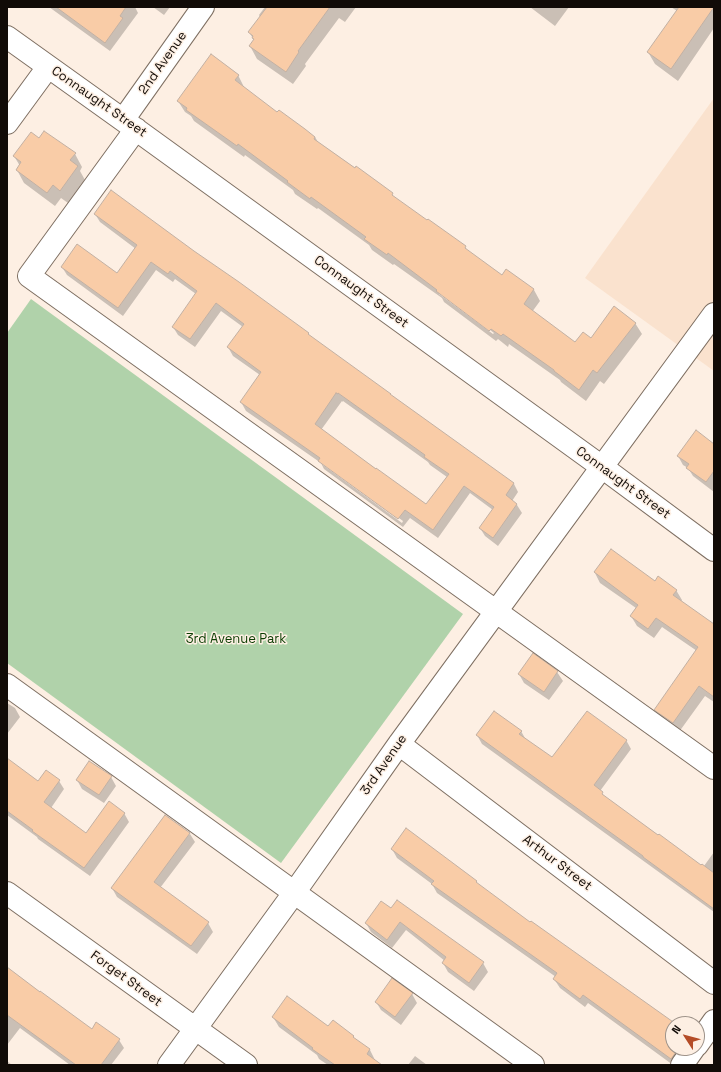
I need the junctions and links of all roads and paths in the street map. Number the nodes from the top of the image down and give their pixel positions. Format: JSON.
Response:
{"nodes":[{"id":1,"x":203,"y":7,"type":"edge"},
{"id":2,"x":7,"y":36,"type":"edge"},
{"id":3,"x":48,"y":67,"type":"junction"},
{"id":4,"x":7,"y":123,"type":"edge"},
{"id":5,"x":130,"y":124,"type":"junction"},
{"id":6,"x":714,"y":314,"type":"edge"},
{"id":7,"x":602,"y":467,"type":"junction"},
{"id":8,"x":714,"y":550,"type":"edge"},
{"id":9,"x":497,"y":611,"type":"junction"},
{"id":10,"x":7,"y":685,"type":"edge"},
{"id":11,"x":399,"y":744,"type":"junction"},
{"id":12,"x":714,"y":768,"type":"edge"},
{"id":13,"x":7,"y":892,"type":"edge"},
{"id":14,"x":294,"y":893,"type":"junction"},
{"id":15,"x":714,"y":982,"type":"edge"},
{"id":16,"x":714,"y":1022,"type":"edge"},
{"id":17,"x":195,"y":1028,"type":"junction"},
{"id":18,"x":705,"y":1034,"type":"edge"},
{"id":19,"x":688,"y":1056,"type":"edge"},
{"id":20,"x":169,"y":1065,"type":"edge"},
{"id":21,"x":246,"y":1065,"type":"edge"},
{"id":22,"x":533,"y":1065,"type":"edge"},
{"id":23,"x":682,"y":1065,"type":"edge"}],
"edges":[{"from":1,"to":5,"type":"street","name":"2nd Avenue"},
{"from":2,"to":3,"type":"street","name":"Connaught Street"},
{"from":3,"to":4,"type":"street"},
{"from":3,"to":5,"type":"street","name":"Connaught Street"},
{"from":5,"to":7,"type":"street","name":"Connaught Street"},
{"from":5,"to":9,"type":"street","name":"2nd Avenue"},
{"from":6,"to":7,"type":"street","name":"3rd Avenue"},
{"from":7,"to":8,"type":"street","name":"Connaught Street"},
{"from":7,"to":9,"type":"street","name":"3rd Avenue"},
{"from":9,"to":11,"type":"street","name":"3rd Avenue"},
{"from":9,"to":12,"type":"street"},
{"from":10,"to":14,"type":"street"},
{"from":11,"to":14,"type":"street","name":"3rd Avenue"},
{"from":11,"to":15,"type":"street","name":"Arthur Street"},
{"from":13,"to":17,"type":"street","name":"Forget Street"},
{"from":14,"to":17,"type":"street","name":"3rd Avenue"},
{"from":14,"to":22,"type":"street"},
{"from":16,"to":18,"type":"street"},
{"from":17,"to":20,"type":"street","name":"3rd Avenue"},
{"from":17,"to":21,"type":"street","name":"Forget Street"},
{"from":19,"to":23,"type":"street"}]}
